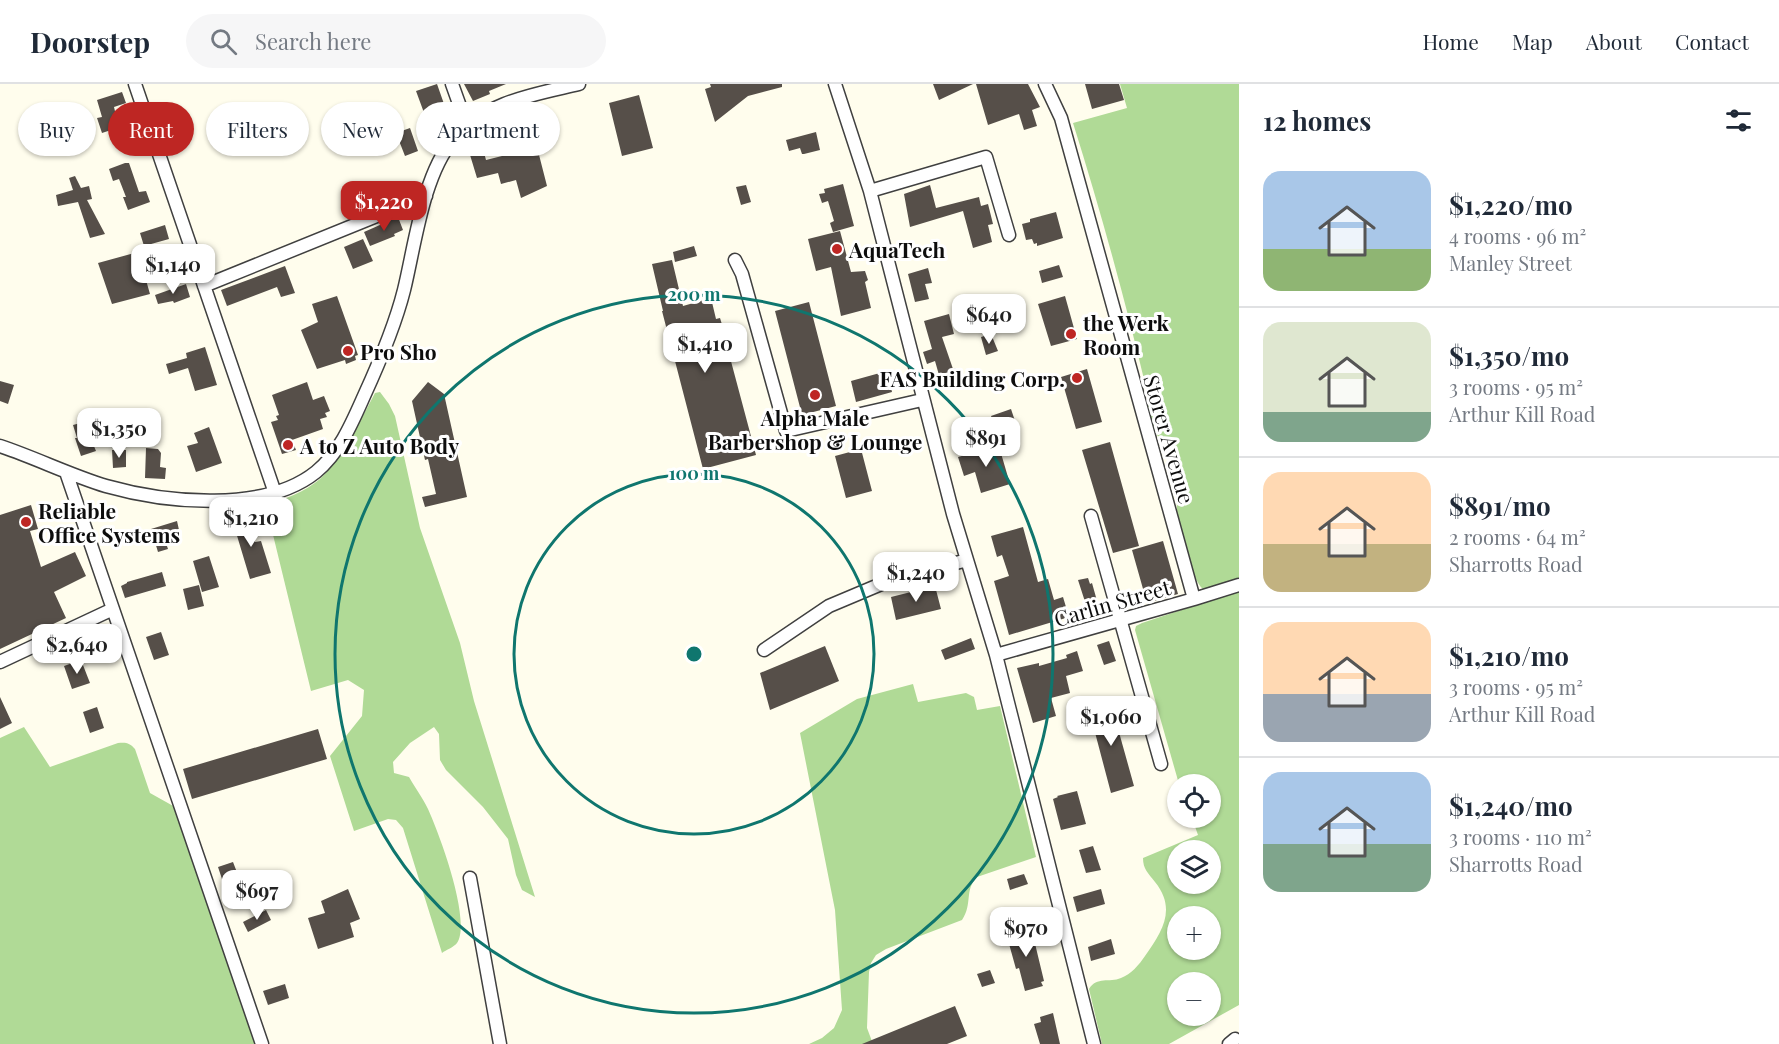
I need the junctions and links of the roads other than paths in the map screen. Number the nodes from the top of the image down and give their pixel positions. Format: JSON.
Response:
{"nodes":[{"id":1,"x":135,"y":84,"type":"edge"},
{"id":2,"x":452,"y":84,"type":"edge"},
{"id":3,"x":579,"y":84,"type":"edge"},
{"id":4,"x":835,"y":84,"type":"edge"},
{"id":5,"x":1045,"y":84,"type":"edge"},
{"id":6,"x":459,"y":102,"type":"edge"},
{"id":7,"x":509,"y":102,"type":"edge"},
{"id":8,"x":442,"y":156,"type":"edge"},
{"id":9,"x":870,"y":191,"type":"junction"},
{"id":10,"x":426,"y":196,"type":"junction"},
{"id":11,"x":1009,"y":235,"type":"dead end"},
{"id":12,"x":735,"y":260,"type":"dead end"},
{"id":13,"x":204,"y":286,"type":"junction"},
{"id":14,"x":922,"y":400,"type":"junction"},
{"id":15,"x":0,"y":446,"type":"edge"},
{"id":16,"x":66,"y":472,"type":"junction"},
{"id":17,"x":275,"y":493,"type":"junction"},
{"id":18,"x":1092,"y":516,"type":"dead end"},
{"id":19,"x":967,"y":560,"type":"junction"},
{"id":20,"x":1239,"y":585,"type":"edge"},
{"id":21,"x":1194,"y":599,"type":"junction"},
{"id":22,"x":113,"y":609,"type":"junction"},
{"id":23,"x":1121,"y":620,"type":"junction"},
{"id":24,"x":764,"y":650,"type":"dead end"},
{"id":25,"x":996,"y":656,"type":"junction"},
{"id":26,"x":0,"y":662,"type":"edge"},
{"id":27,"x":1161,"y":764,"type":"dead end"},
{"id":28,"x":470,"y":878,"type":"dead end"},
{"id":29,"x":262,"y":1044,"type":"edge"},
{"id":30,"x":500,"y":1044,"type":"edge"},
{"id":31,"x":1094,"y":1044,"type":"edge"}],
"edges":[{"from":1,"to":13,"type":"street"},
{"from":2,"to":6,"type":"street"},
{"from":3,"to":7,"type":"street"},
{"from":4,"to":9,"type":"street"},
{"from":5,"to":21,"type":"street","name":"Storer Avenue"},
{"from":8,"to":10,"type":"street"},
{"from":9,"to":11,"type":"street"},
{"from":9,"to":14,"type":"street"},
{"from":10,"to":13,"type":"street"},
{"from":10,"to":17,"type":"street"},
{"from":12,"to":14,"type":"street"},
{"from":13,"to":17,"type":"street"},
{"from":14,"to":19,"type":"street"},
{"from":15,"to":16,"type":"street"},
{"from":16,"to":17,"type":"street"},
{"from":16,"to":22,"type":"street"},
{"from":18,"to":23,"type":"street"},
{"from":19,"to":24,"type":"street"},
{"from":19,"to":25,"type":"street"},
{"from":20,"to":21,"type":"street","name":"Carlin Street"},
{"from":21,"to":23,"type":"street","name":"Carlin Street"},
{"from":22,"to":26,"type":"street"},
{"from":22,"to":29,"type":"street"},
{"from":23,"to":25,"type":"street","name":"Carlin Street"},
{"from":23,"to":27,"type":"street"},
{"from":25,"to":31,"type":"street"},
{"from":28,"to":30,"type":"street"}]}
